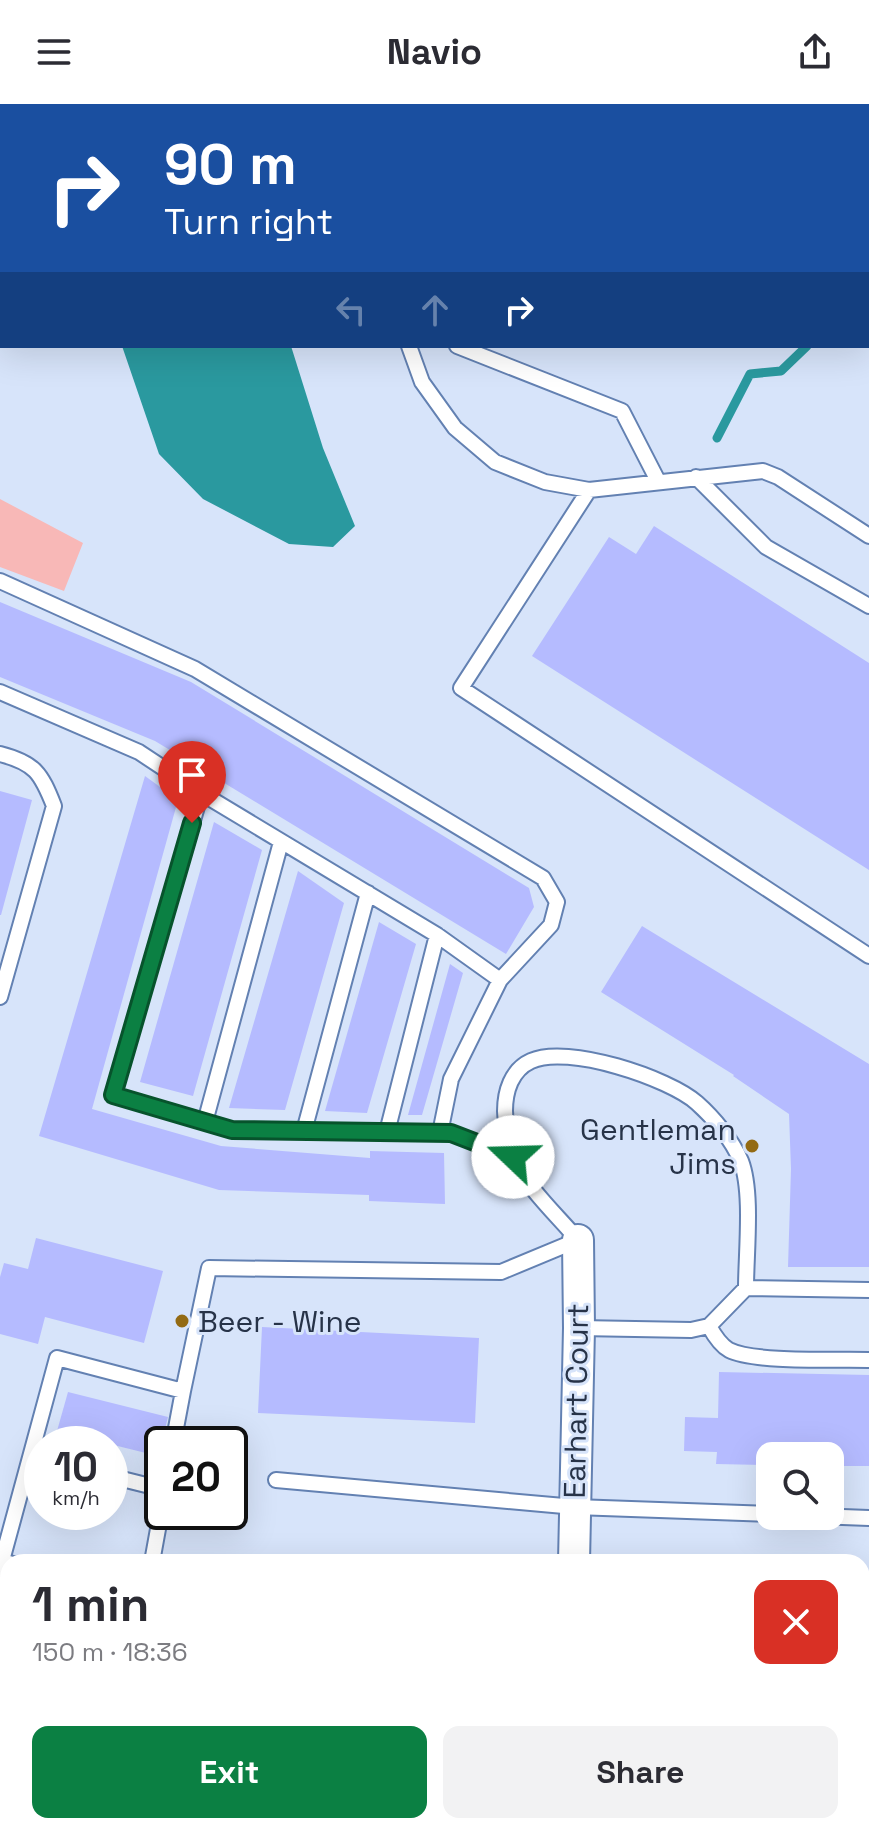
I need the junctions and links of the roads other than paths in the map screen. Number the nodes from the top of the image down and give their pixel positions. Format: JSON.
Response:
{"nodes":[{"id":1,"x":410,"y":348,"type":"edge"},
{"id":2,"x":462,"y":348,"type":"edge"},
{"id":3,"x":696,"y":477,"type":"junction"},
{"id":4,"x":658,"y":481,"type":"junction"},
{"id":5,"x":589,"y":490,"type":"junction"},
{"id":6,"x":869,"y":536,"type":"edge"},
{"id":7,"x":0,"y":581,"type":"edge"},
{"id":8,"x":869,"y":606,"type":"edge"},
{"id":9,"x":0,"y":692,"type":"edge"},
{"id":10,"x":0,"y":754,"type":"edge"},
{"id":11,"x":201,"y":793,"type":"junction"},
{"id":12,"x":281,"y":842,"type":"junction"},
{"id":13,"x":368,"y":893,"type":"junction"},
{"id":14,"x":437,"y":935,"type":"junction"},
{"id":15,"x":869,"y":956,"type":"edge"},
{"id":16,"x":500,"y":980,"type":"junction"},
{"id":17,"x":0,"y":997,"type":"edge"},
{"id":18,"x":205,"y":1122,"type":"junction"},
{"id":19,"x":304,"y":1131,"type":"junction"},
{"id":20,"x":387,"y":1132,"type":"junction"},
{"id":21,"x":440,"y":1133,"type":"junction"},
{"id":22,"x":513,"y":1157,"type":"junction"},
{"id":23,"x":578,"y":1240,"type":"junction"},
{"id":24,"x":746,"y":1288,"type":"junction"},
{"id":25,"x":869,"y":1290,"type":"edge"},
{"id":26,"x":709,"y":1326,"type":"junction"},
{"id":27,"x":579,"y":1328,"type":"junction"},
{"id":28,"x":869,"y":1360,"type":"edge"},
{"id":29,"x":183,"y":1391,"type":"junction"},
{"id":30,"x":43,"y":1426,"type":"edge"},
{"id":31,"x":176,"y":1426,"type":"edge"},
{"id":32,"x":276,"y":1480,"type":"dead end"},
{"id":33,"x":24,"y":1494,"type":"edge"},
{"id":34,"x":575,"y":1507,"type":"junction"},
{"id":35,"x":756,"y":1513,"type":"edge"},
{"id":36,"x":844,"y":1517,"type":"edge"},
{"id":37,"x":869,"y":1518,"type":"edge"},
{"id":38,"x":158,"y":1530,"type":"edge"},
{"id":39,"x":5,"y":1554,"type":"edge"},
{"id":40,"x":153,"y":1554,"type":"edge"},
{"id":41,"x":574,"y":1554,"type":"edge"}],
"edges":[{"from":1,"to":5,"type":"lane"},
{"from":2,"to":4,"type":"lane"},
{"from":3,"to":4,"type":"lane"},
{"from":3,"to":6,"type":"lane"},
{"from":3,"to":8,"type":"lane"},
{"from":4,"to":5,"type":"lane"},
{"from":5,"to":15,"type":"lane"},
{"from":7,"to":16,"type":"lane"},
{"from":9,"to":11,"type":"lane"},
{"from":10,"to":17,"type":"lane"},
{"from":11,"to":12,"type":"lane"},
{"from":11,"to":18,"type":"lane"},
{"from":12,"to":13,"type":"lane"},
{"from":12,"to":18,"type":"lane"},
{"from":13,"to":14,"type":"lane"},
{"from":13,"to":19,"type":"lane"},
{"from":14,"to":16,"type":"lane"},
{"from":14,"to":20,"type":"lane"},
{"from":16,"to":21,"type":"lane"},
{"from":18,"to":19,"type":"lane"},
{"from":19,"to":20,"type":"lane"},
{"from":20,"to":21,"type":"lane"},
{"from":21,"to":22,"type":"lane"},
{"from":22,"to":23,"type":"lane"},
{"from":22,"to":24,"type":"lane"},
{"from":23,"to":27,"type":"street","name":"Earhart Court"},
{"from":23,"to":29,"type":"lane"},
{"from":24,"to":25,"type":"lane"},
{"from":24,"to":26,"type":"lane"},
{"from":26,"to":27,"type":"lane"},
{"from":26,"to":28,"type":"lane"},
{"from":27,"to":34,"type":"street","name":"Earhart Court"},
{"from":29,"to":30,"type":"lane"},
{"from":29,"to":31,"type":"lane"},
{"from":32,"to":34,"type":"lane"},
{"from":33,"to":39,"type":"lane"},
{"from":34,"to":35,"type":"lane"},
{"from":34,"to":41,"type":"street","name":"Earhart Court"},
{"from":36,"to":37,"type":"lane"},
{"from":38,"to":40,"type":"lane"}]}
